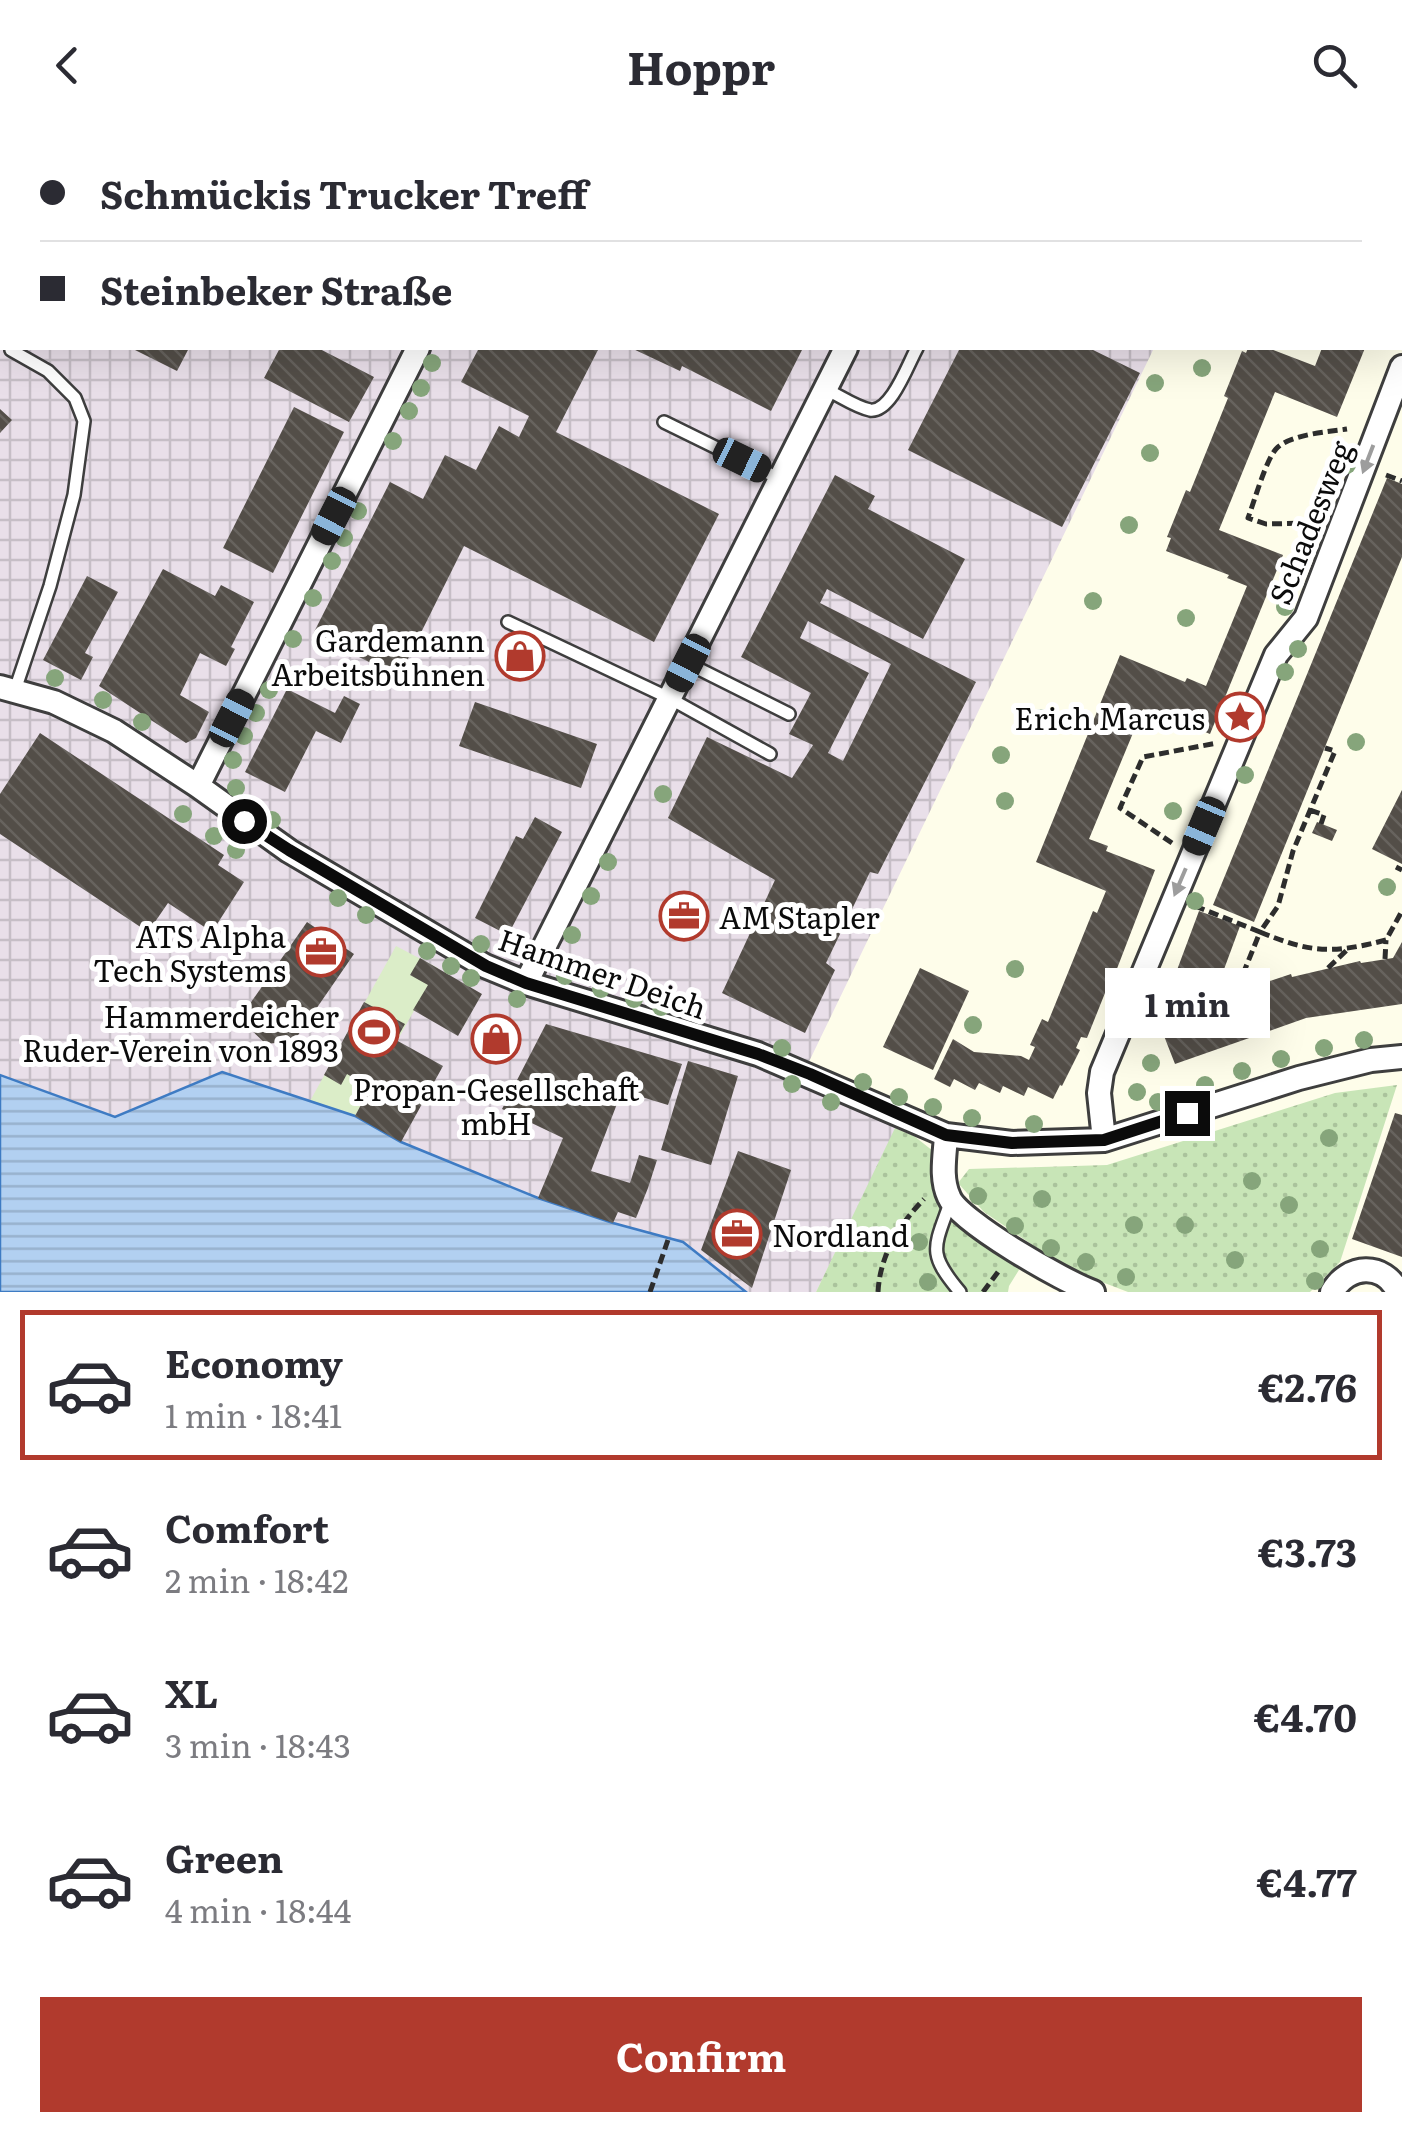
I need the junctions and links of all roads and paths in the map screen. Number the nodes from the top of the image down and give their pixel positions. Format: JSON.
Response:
{"nodes":[{"id":1,"x":11,"y":350,"type":"dead end"},
{"id":2,"x":417,"y":350,"type":"edge"},
{"id":3,"x":845,"y":350,"type":"edge"},
{"id":4,"x":916,"y":350,"type":"edge"},
{"id":5,"x":1402,"y":368,"type":"edge"},
{"id":6,"x":825,"y":388,"type":"junction"},
{"id":7,"x":664,"y":422,"type":"dead end"},
{"id":8,"x":1347,"y":430,"type":"dead end"},
{"id":9,"x":780,"y":479,"type":"junction"},
{"id":10,"x":1312,"y":523,"type":"dead end"},
{"id":11,"x":508,"y":622,"type":"dead end"},
{"id":12,"x":688,"y":663,"type":"junction"},
{"id":13,"x":8,"y":689,"type":"edge"},
{"id":14,"x":669,"y":698,"type":"junction"},
{"id":15,"x":789,"y":714,"type":"dead end"},
{"id":16,"x":1221,"y":742,"type":"dead end"},
{"id":17,"x":1325,"y":748,"type":"dead end"},
{"id":18,"x":770,"y":754,"type":"dead end"},
{"id":19,"x":198,"y":786,"type":"junction"},
{"id":20,"x":1310,"y":810,"type":"junction"},
{"id":21,"x":1321,"y":824,"type":"dead end"},
{"id":22,"x":1178,"y":847,"type":"dead end"},
{"id":23,"x":1173,"y":898,"type":"junction"},
{"id":24,"x":1402,"y":911,"type":"edge"},
{"id":25,"x":1260,"y":932,"type":"junction"},
{"id":26,"x":1386,"y":940,"type":"junction"},
{"id":27,"x":1347,"y":950,"type":"junction"},
{"id":28,"x":1385,"y":959,"type":"dead end"},
{"id":29,"x":1328,"y":968,"type":"dead end"},
{"id":30,"x":1266,"y":971,"type":"dead end"},
{"id":31,"x":1243,"y":974,"type":"junction"},
{"id":32,"x":526,"y":983,"type":"junction"},
{"id":33,"x":1162,"y":1004,"type":"dead end"},
{"id":34,"x":1402,"y":1057,"type":"edge"},
{"id":35,"x":946,"y":1135,"type":"junction"},
{"id":36,"x":1104,"y":1140,"type":"junction"},
{"id":37,"x":947,"y":1192,"type":"junction"},
{"id":38,"x":669,"y":1237,"type":"dead end"},
{"id":39,"x":650,"y":1292,"type":"edge"},
{"id":40,"x":878,"y":1292,"type":"edge"},
{"id":41,"x":960,"y":1292,"type":"edge"},
{"id":42,"x":1093,"y":1292,"type":"edge"},
{"id":43,"x":1332,"y":1292,"type":"edge"},
{"id":44,"x":1398,"y":1292,"type":"edge"}],
"edges":[{"from":1,"to":13,"type":"lane"},
{"from":2,"to":19,"type":"street"},
{"from":3,"to":6,"type":"street"},
{"from":4,"to":6,"type":"lane"},
{"from":5,"to":23,"type":"street","name":"Schadesweg","one_way":true},
{"from":6,"to":9,"type":"street"},
{"from":7,"to":9,"type":"lane"},
{"from":8,"to":10,"type":"path"},
{"from":9,"to":12,"type":"street"},
{"from":11,"to":14,"type":"lane"},
{"from":12,"to":14,"type":"street"},
{"from":12,"to":15,"type":"lane"},
{"from":13,"to":19,"type":"street","name":"Hammer Deich"},
{"from":14,"to":18,"type":"lane"},
{"from":14,"to":32,"type":"street"},
{"from":16,"to":22,"type":"path"},
{"from":17,"to":20,"type":"path"},
{"from":19,"to":32,"type":"street","name":"Hammer Deich"},
{"from":20,"to":21,"type":"path"},
{"from":20,"to":25,"type":"path"},
{"from":23,"to":25,"type":"path"},
{"from":23,"to":36,"type":"street","name":"Schadesweg"},
{"from":24,"to":26,"type":"path"},
{"from":25,"to":27,"type":"path"},
{"from":25,"to":31,"type":"path"},
{"from":26,"to":27,"type":"path"},
{"from":26,"to":28,"type":"path"},
{"from":27,"to":29,"type":"path"},
{"from":30,"to":31,"type":"path"},
{"from":31,"to":33,"type":"path"},
{"from":32,"to":35,"type":"street","name":"Hammer Deich"},
{"from":34,"to":36,"type":"street","name":"Hammer Deich"},
{"from":35,"to":36,"type":"street","name":"Hammer Deich"},
{"from":35,"to":37,"type":"street"},
{"from":37,"to":40,"type":"path"},
{"from":37,"to":41,"type":"lane"},
{"from":37,"to":42,"type":"street"},
{"from":38,"to":39,"type":"path"},
{"from":43,"to":44,"type":"street"}]}
